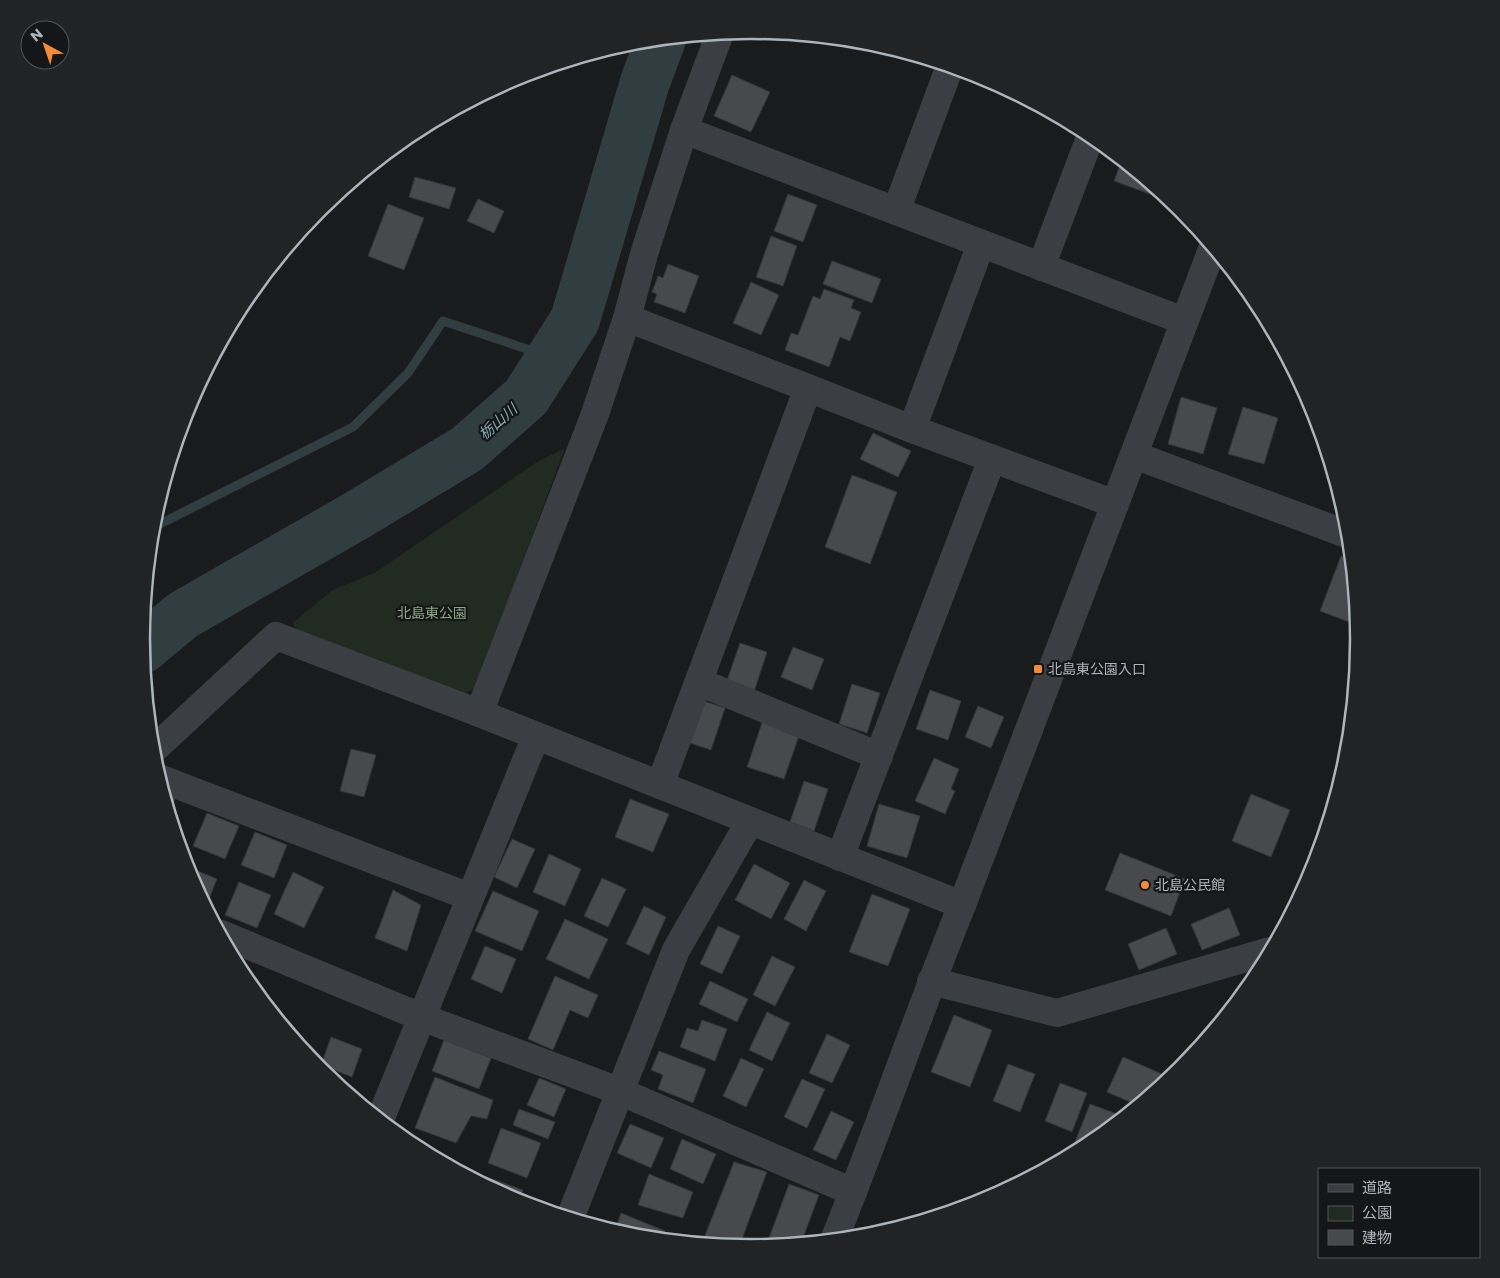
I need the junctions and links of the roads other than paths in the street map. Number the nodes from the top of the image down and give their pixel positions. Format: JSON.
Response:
{"nodes":[{"id":1,"x":717,"y":40,"type":"edge"},
{"id":2,"x":948,"y":73,"type":"edge"},
{"id":3,"x":684,"y":130,"type":"junction"},
{"id":4,"x":1088,"y":143,"type":"edge"},
{"id":5,"x":896,"y":211,"type":"junction"},
{"id":6,"x":981,"y":244,"type":"junction"},
{"id":7,"x":1210,"y":254,"type":"edge"},
{"id":8,"x":1041,"y":267,"type":"junction"},
{"id":9,"x":627,"y":318,"type":"junction"},
{"id":10,"x":1184,"y":321,"type":"junction"},
{"id":11,"x":808,"y":388,"type":"junction"},
{"id":12,"x":912,"y":429,"type":"junction"},
{"id":13,"x":1134,"y":454,"type":"junction"},
{"id":14,"x":992,"y":459,"type":"junction"},
{"id":15,"x":1115,"y":504,"type":"junction"},
{"id":16,"x":1341,"y":532,"type":"edge"},
{"id":17,"x":698,"y":682,"type":"junction"},
{"id":18,"x":479,"y":714,"type":"junction"},
{"id":19,"x":536,"y":736,"type":"junction"},
{"id":20,"x":159,"y":744,"type":"edge"},
{"id":21,"x":879,"y":756,"type":"junction"},
{"id":22,"x":167,"y":781,"type":"edge"},
{"id":23,"x":660,"y":785,"type":"junction"},
{"id":24,"x":750,"y":821,"type":"junction"},
{"id":25,"x":840,"y":856,"type":"junction"},
{"id":26,"x":470,"y":898,"type":"junction"},
{"id":27,"x":962,"y":905,"type":"junction"},
{"id":28,"x":232,"y":942,"type":"edge"},
{"id":29,"x":1261,"y":954,"type":"edge"},
{"id":30,"x":931,"y":980,"type":"junction"},
{"id":31,"x":421,"y":1017,"type":"junction"},
{"id":32,"x":619,"y":1091,"type":"junction"},
{"id":33,"x":383,"y":1113,"type":"edge"},
{"id":34,"x":853,"y":1192,"type":"junction"},
{"id":35,"x":572,"y":1212,"type":"edge"},
{"id":36,"x":837,"y":1233,"type":"edge"}],
"edges":[{"from":1,"to":3,"type":"street"},
{"from":2,"to":5,"type":"street"},
{"from":3,"to":5,"type":"street"},
{"from":3,"to":9,"type":"street"},
{"from":4,"to":8,"type":"street"},
{"from":5,"to":6,"type":"street"},
{"from":6,"to":8,"type":"street"},
{"from":6,"to":12,"type":"street"},
{"from":7,"to":10,"type":"street"},
{"from":8,"to":10,"type":"street"},
{"from":9,"to":11,"type":"street"},
{"from":9,"to":18,"type":"street"},
{"from":10,"to":13,"type":"street"},
{"from":11,"to":12,"type":"street"},
{"from":11,"to":17,"type":"street"},
{"from":12,"to":14,"type":"street"},
{"from":13,"to":15,"type":"street"},
{"from":13,"to":16,"type":"street"},
{"from":14,"to":15,"type":"street"},
{"from":14,"to":21,"type":"street"},
{"from":15,"to":27,"type":"street"},
{"from":17,"to":21,"type":"street"},
{"from":17,"to":23,"type":"street"},
{"from":18,"to":19,"type":"street"},
{"from":18,"to":20,"type":"street"},
{"from":19,"to":23,"type":"street"},
{"from":19,"to":26,"type":"street"},
{"from":21,"to":25,"type":"street"},
{"from":22,"to":26,"type":"street"},
{"from":23,"to":24,"type":"street"},
{"from":24,"to":25,"type":"street"},
{"from":24,"to":32,"type":"street"},
{"from":25,"to":27,"type":"street"},
{"from":26,"to":31,"type":"street"},
{"from":27,"to":30,"type":"street"},
{"from":28,"to":31,"type":"street"},
{"from":29,"to":30,"type":"street"},
{"from":30,"to":34,"type":"street"},
{"from":31,"to":32,"type":"street"},
{"from":31,"to":33,"type":"street"},
{"from":32,"to":34,"type":"street"},
{"from":32,"to":35,"type":"street"},
{"from":34,"to":36,"type":"street"}]}
